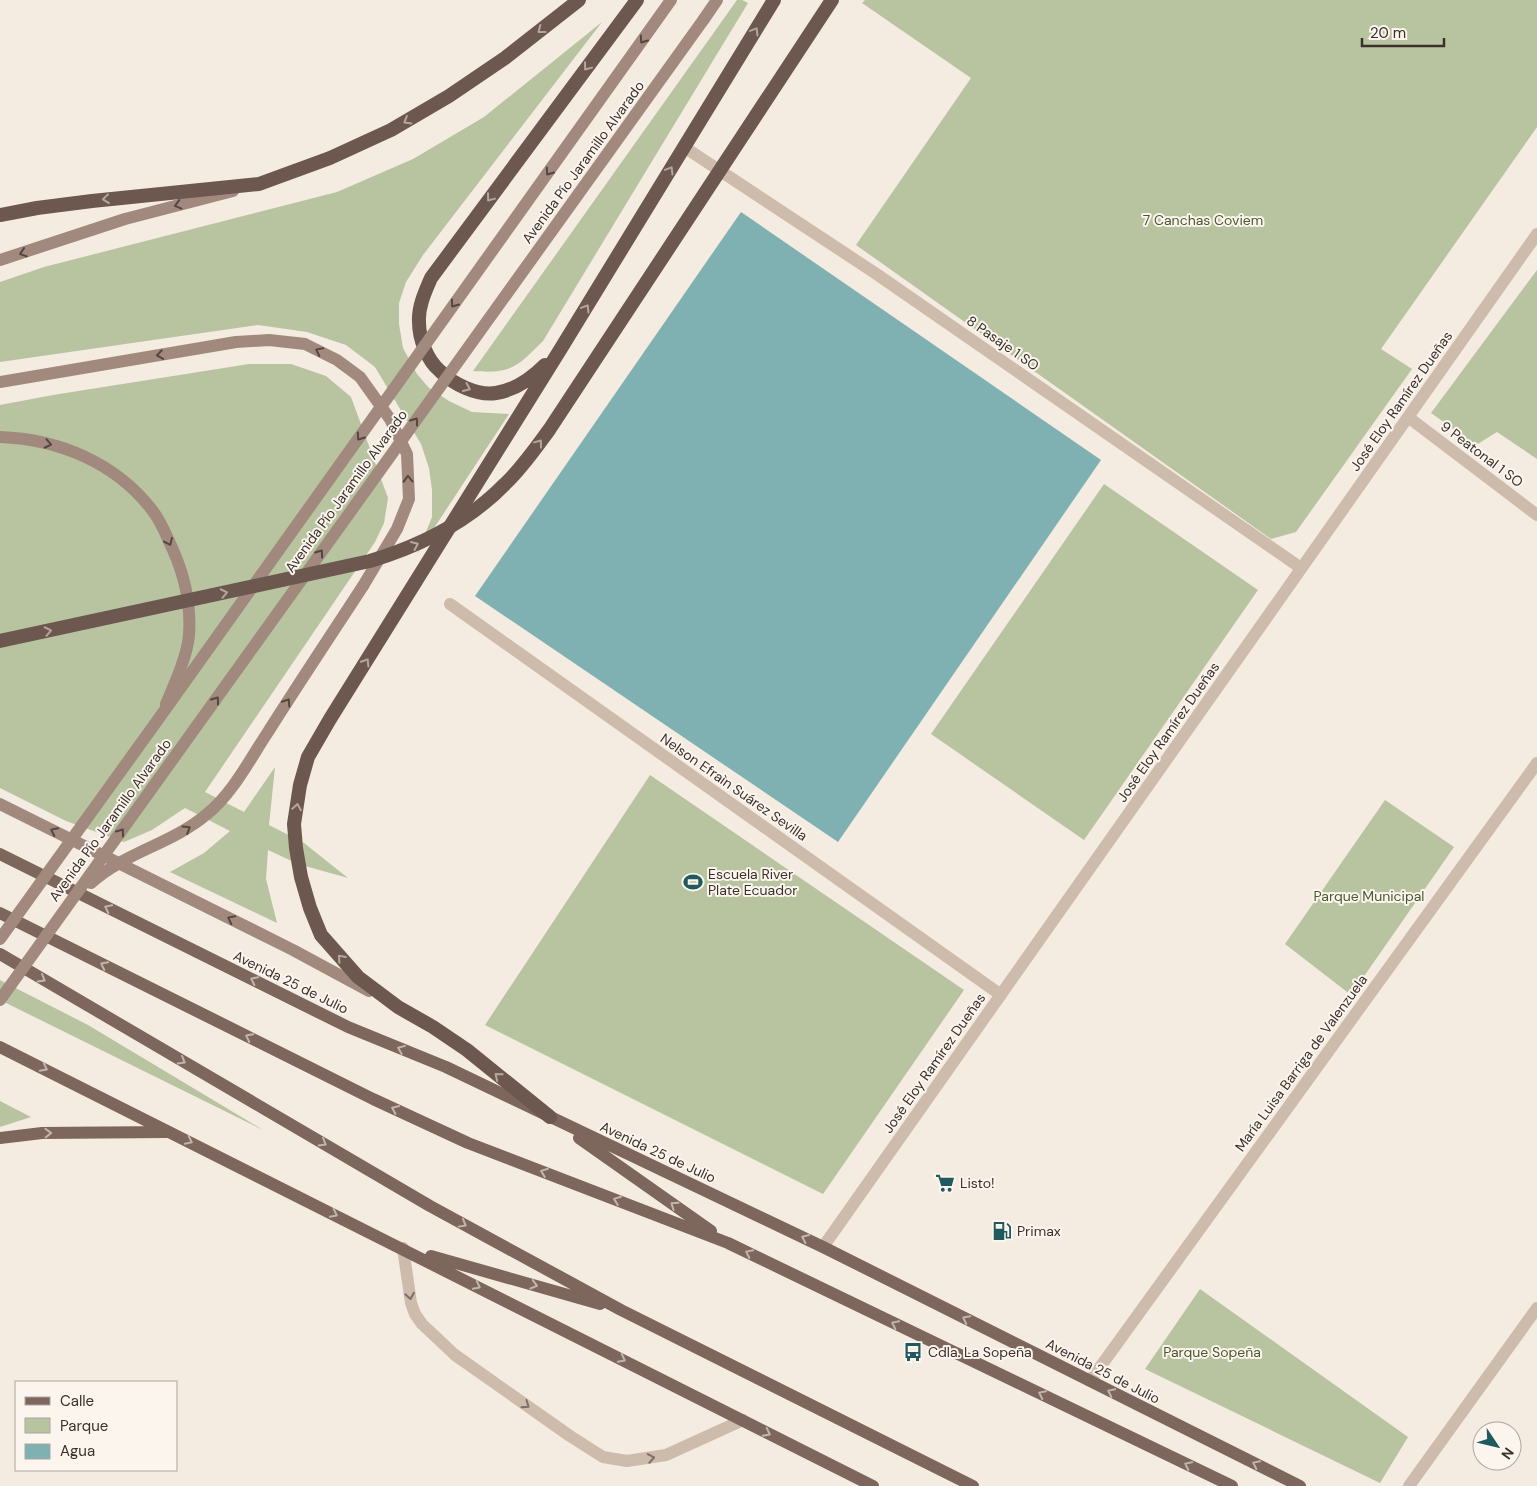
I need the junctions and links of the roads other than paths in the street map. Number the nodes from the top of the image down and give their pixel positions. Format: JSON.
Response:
{"nodes":[{"id":1,"x":579,"y":0,"type":"edge"},
{"id":2,"x":637,"y":0,"type":"edge"},
{"id":3,"x":671,"y":0,"type":"edge"},
{"id":4,"x":717,"y":0,"type":"edge"},
{"id":5,"x":774,"y":0,"type":"edge"},
{"id":6,"x":832,"y":0,"type":"edge"},
{"id":7,"x":684,"y":147,"type":"junction"},
{"id":8,"x":259,"y":184,"type":"junction"},
{"id":9,"x":0,"y":215,"type":"edge"},
{"id":10,"x":1537,"y":234,"type":"edge"},
{"id":11,"x":0,"y":260,"type":"edge"},
{"id":12,"x":560,"y":350,"type":"junction"},
{"id":13,"x":0,"y":382,"type":"edge"},
{"id":14,"x":1408,"y":417,"type":"junction"},
{"id":15,"x":0,"y":437,"type":"edge"},
{"id":16,"x":1537,"y":515,"type":"edge"},
{"id":17,"x":1301,"y":568,"type":"junction"},
{"id":18,"x":450,"y":604,"type":"dead end"},
{"id":19,"x":0,"y":641,"type":"edge"},
{"id":20,"x":162,"y":714,"type":"junction"},
{"id":21,"x":1537,"y":763,"type":"edge"},
{"id":22,"x":0,"y":804,"type":"edge"},
{"id":23,"x":0,"y":854,"type":"edge"},
{"id":24,"x":72,"y":900,"type":"junction"},
{"id":25,"x":0,"y":913,"type":"edge"},
{"id":26,"x":0,"y":939,"type":"edge"},
{"id":27,"x":0,"y":954,"type":"edge"},
{"id":28,"x":1000,"y":995,"type":"junction"},
{"id":29,"x":0,"y":1000,"type":"edge"},
{"id":30,"x":398,"y":1007,"type":"junction"},
{"id":31,"x":0,"y":1047,"type":"edge"},
{"id":32,"x":550,"y":1117,"type":"junction"},
{"id":33,"x":170,"y":1132,"type":"junction"},
{"id":34,"x":0,"y":1138,"type":"edge"},
{"id":35,"x":728,"y":1243,"type":"junction"},
{"id":36,"x":823,"y":1247,"type":"junction"},
{"id":37,"x":402,"y":1248,"type":"junction"},
{"id":38,"x":1537,"y":1308,"type":"edge"},
{"id":39,"x":621,"y":1310,"type":"junction"},
{"id":40,"x":1090,"y":1382,"type":"junction"},
{"id":41,"x":743,"y":1420,"type":"junction"},
{"id":42,"x":873,"y":1486,"type":"edge"},
{"id":43,"x":973,"y":1486,"type":"edge"},
{"id":44,"x":1232,"y":1486,"type":"edge"},
{"id":45,"x":1300,"y":1486,"type":"edge"},
{"id":46,"x":1409,"y":1486,"type":"edge"}],
"edges":[{"from":1,"to":8,"type":"highway","one_way":true},
{"from":2,"to":12,"type":"highway","one_way":true},
{"from":3,"to":20,"type":"main road","name":"Avenida Pío Jaramillo Alvarado","one_way":true,"bridge":true},
{"from":24,"to":4,"type":"main road","name":"Avenida Pío Jaramillo Alvarado","one_way":true,"bridge":true},
{"from":7,"to":5,"type":"highway","one_way":true},
{"from":19,"to":6,"type":"highway","one_way":true,"bridge":true},
{"from":12,"to":7,"type":"highway","one_way":true},
{"from":7,"to":17,"type":"street","name":"8 Pasaje 1 SO"},
{"from":8,"to":9,"type":"highway","one_way":true},
{"from":8,"to":11,"type":"main road","one_way":true},
{"from":10,"to":14,"type":"street","name":"José Eloy Ramírez Dueñas"},
{"from":30,"to":12,"type":"highway","one_way":true},
{"from":24,"to":13,"type":"main road","one_way":true,"bridge":true},
{"from":14,"to":16,"type":"street","name":"9 Peatonal 1 SO"},
{"from":14,"to":17,"type":"street","name":"José Eloy Ramírez Dueñas"},
{"from":15,"to":20,"type":"main road","one_way":true,"bridge":true},
{"from":17,"to":28,"type":"street","name":"José Eloy Ramírez Dueñas"},
{"from":18,"to":28,"type":"street","name":"Nelson Efraìn Suárez Sevilla"},
{"from":20,"to":26,"type":"main road","name":"Avenida Pío Jaramillo Alvarado","bridge":true},
{"from":21,"to":40,"type":"street","name":"María Luisa Barriga de Valenzuela"},
{"from":30,"to":22,"type":"main road","one_way":true},
{"from":32,"to":23,"type":"main road","name":"Avenida 25 de Julio","one_way":true},
{"from":24,"to":29,"type":"main road","name":"Avenida Pío Jaramillo Alvarado","bridge":true},
{"from":35,"to":25,"type":"main road","one_way":true},
{"from":27,"to":39,"type":"main road","one_way":true},
{"from":28,"to":36,"type":"street","name":"José Eloy Ramírez Dueñas"},
{"from":32,"to":30,"type":"highway","one_way":true},
{"from":31,"to":33,"type":"main road","one_way":true},
{"from":35,"to":32,"type":"main road","one_way":true},
{"from":36,"to":32,"type":"main road","name":"Avenida 25 de Julio","one_way":true},
{"from":34,"to":33,"type":"main road","one_way":true},
{"from":33,"to":37,"type":"main road","one_way":true},
{"from":44,"to":35,"type":"main road","one_way":true},
{"from":40,"to":36,"type":"main road","name":"Avenida 25 de Julio","one_way":true},
{"from":37,"to":39,"type":"main road","one_way":true},
{"from":37,"to":41,"type":"main road","one_way":true},
{"from":37,"to":41,"type":"street","one_way":true},
{"from":38,"to":46,"type":"street"},
{"from":39,"to":43,"type":"main road"},
{"from":45,"to":40,"type":"main road","name":"Avenida 25 de Julio","one_way":true},
{"from":41,"to":42,"type":"main road","one_way":true}]}
